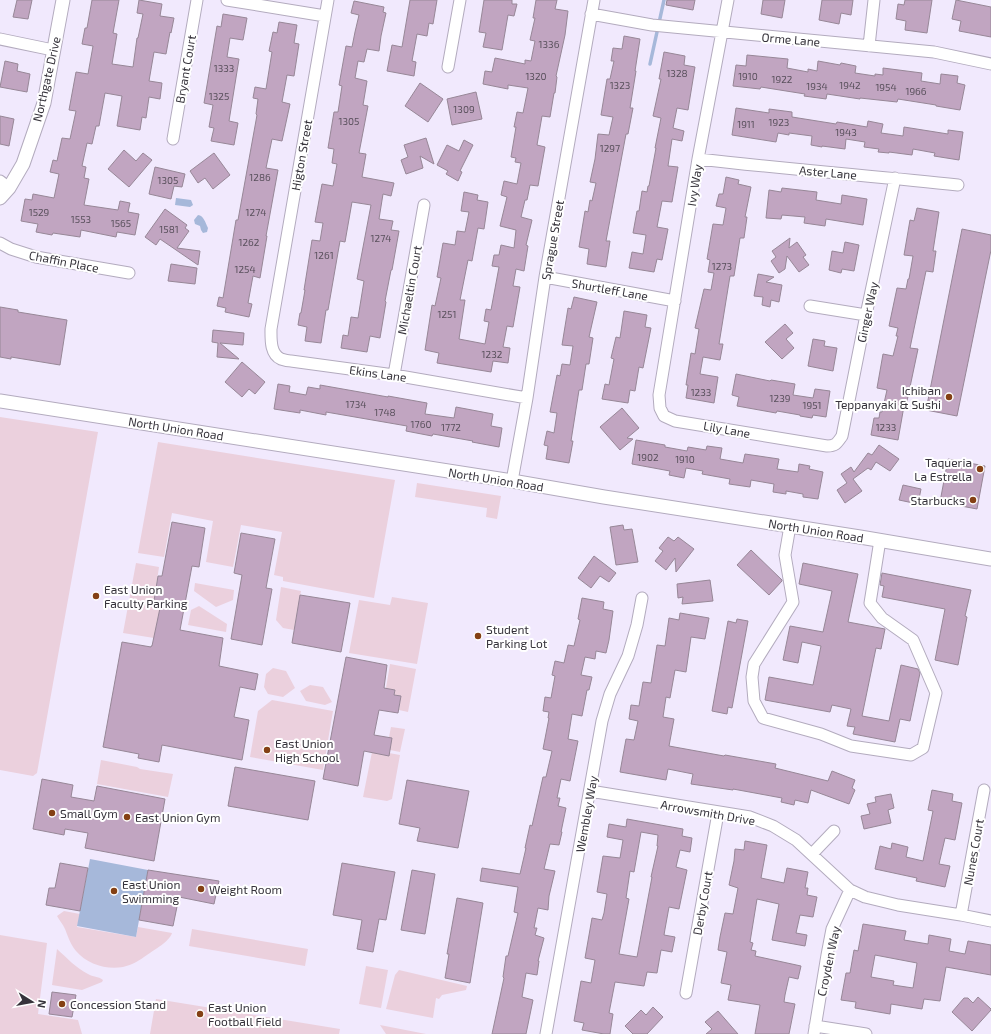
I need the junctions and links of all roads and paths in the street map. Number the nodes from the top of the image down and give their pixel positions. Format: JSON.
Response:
{"nodes":[{"id":1,"x":63,"y":0,"type":"edge"},
{"id":2,"x":197,"y":0,"type":"edge"},
{"id":3,"x":227,"y":0,"type":"edge"},
{"id":4,"x":328,"y":0,"type":"edge"},
{"id":5,"x":460,"y":0,"type":"edge"},
{"id":6,"x":594,"y":0,"type":"edge"},
{"id":7,"x":728,"y":0,"type":"edge"},
{"id":8,"x":874,"y":0,"type":"edge"},
{"id":9,"x":591,"y":14,"type":"junction"},
{"id":10,"x":325,"y":16,"type":"junction"},
{"id":11,"x":722,"y":32,"type":"junction"},
{"id":12,"x":0,"y":39,"type":"edge"},
{"id":13,"x":869,"y":46,"type":"junction"},
{"id":14,"x":53,"y":50,"type":"junction"},
{"id":15,"x":991,"y":64,"type":"edge"},
{"id":16,"x":448,"y":66,"type":"dead end"},
{"id":17,"x":173,"y":139,"type":"dead end"},
{"id":18,"x":698,"y":159,"type":"junction"},
{"id":19,"x":895,"y":178,"type":"junction"},
{"id":20,"x":5,"y":184,"type":"edge"},
{"id":21,"x":958,"y":185,"type":"dead end"},
{"id":22,"x":0,"y":198,"type":"edge"},
{"id":23,"x":424,"y":205,"type":"dead end"},
{"id":24,"x":0,"y":243,"type":"edge"},
{"id":25,"x":129,"y":273,"type":"dead end"},
{"id":26,"x":545,"y":277,"type":"junction"},
{"id":27,"x":675,"y":301,"type":"junction"},
{"id":28,"x":810,"y":306,"type":"dead end"},
{"id":29,"x":274,"y":310,"type":"joint"},
{"id":30,"x":866,"y":315,"type":"junction"},
{"id":31,"x":664,"y":371,"type":"joint"},
{"id":32,"x":394,"y":375,"type":"junction"},
{"id":33,"x":526,"y":398,"type":"junction"},
{"id":34,"x":0,"y":401,"type":"edge"},
{"id":35,"x":837,"y":444,"type":"joint"},
{"id":36,"x":512,"y":481,"type":"junction"},
{"id":37,"x":790,"y":526,"type":"junction"},
{"id":38,"x":880,"y":540,"type":"junction"},
{"id":39,"x":991,"y":559,"type":"edge"},
{"id":40,"x":642,"y":598,"type":"dead end"},
{"id":41,"x":984,"y":790,"type":"dead end"},
{"id":42,"x":590,"y":791,"type":"junction"},
{"id":43,"x":718,"y":813,"type":"junction"},
{"id":44,"x":834,"y":831,"type":"dead end"},
{"id":45,"x":812,"y":854,"type":"junction"},
{"id":46,"x":850,"y":890,"type":"junction"},
{"id":47,"x":961,"y":915,"type":"junction"},
{"id":48,"x":991,"y":921,"type":"edge"},
{"id":49,"x":686,"y":993,"type":"dead end"},
{"id":50,"x":815,"y":1030,"type":"edge"},
{"id":51,"x":546,"y":1034,"type":"edge"},
{"id":52,"x":866,"y":1034,"type":"edge"}],
"edges":[{"from":1,"to":14,"type":"street","name":"Northgate Drive"},
{"from":2,"to":17,"type":"street","name":"Bryant Court"},
{"from":3,"to":10,"type":"street"},
{"from":4,"to":10,"type":"street","name":"Higton Street"},
{"from":5,"to":16,"type":"street"},
{"from":6,"to":9,"type":"street","name":"Sprague Street"},
{"from":7,"to":11,"type":"street","name":"Ivy Way"},
{"from":8,"to":13,"type":"street"},
{"from":9,"to":11,"type":"street","name":"Orme Lane"},
{"from":9,"to":26,"type":"street","name":"Sprague Street"},
{"from":10,"to":29,"type":"street","name":"Higton Street"},
{"from":11,"to":13,"type":"street","name":"Orme Lane"},
{"from":11,"to":18,"type":"street","name":"Ivy Way"},
{"from":12,"to":14,"type":"street"},
{"from":13,"to":15,"type":"street","name":"Orme Lane"},
{"from":14,"to":20,"type":"street","name":"Northgate Drive"},
{"from":18,"to":19,"type":"street","name":"Aster Lane"},
{"from":18,"to":27,"type":"street","name":"Ivy Way"},
{"from":19,"to":21,"type":"street","name":"Aster Lane"},
{"from":19,"to":30,"type":"street","name":"Ginger Way"},
{"from":20,"to":22,"type":"street","name":"Northgate Drive"},
{"from":23,"to":32,"type":"street","name":"Michaeltin Court"},
{"from":24,"to":25,"type":"street","name":"Chaffin Place"},
{"from":26,"to":27,"type":"street","name":"Shurtleff Lane"},
{"from":26,"to":33,"type":"street","name":"Sprague Street"},
{"from":27,"to":31,"type":"street","name":"Ivy Way"},
{"from":28,"to":30,"type":"street"},
{"from":29,"to":32,"type":"street","name":"Ekins Lane"},
{"from":30,"to":35,"type":"street","name":"Ginger Way"},
{"from":31,"to":35,"type":"street","name":"Lily Lane"},
{"from":32,"to":33,"type":"street","name":"Ekins Lane"},
{"from":33,"to":36,"type":"street","name":"Sprague Street"},
{"from":34,"to":36,"type":"street","name":"North Union Road"},
{"from":36,"to":37,"type":"street","name":"North Union Road"},
{"from":37,"to":38,"type":"street","name":"North Union Road"},
{"from":37,"to":38,"type":"street"},
{"from":38,"to":39,"type":"street","name":"North Union Road"},
{"from":40,"to":42,"type":"street","name":"Wembley Way"},
{"from":41,"to":47,"type":"street","name":"Nunes Court"},
{"from":42,"to":43,"type":"street","name":"Arrowsmith Drive"},
{"from":42,"to":51,"type":"street","name":"Wembley Way"},
{"from":43,"to":45,"type":"street","name":"Arrowsmith Drive"},
{"from":43,"to":49,"type":"street","name":"Derby Court"},
{"from":44,"to":45,"type":"street"},
{"from":45,"to":46,"type":"street","name":"Arrowsmith Drive"},
{"from":46,"to":47,"type":"street","name":"Arrowsmith Drive"},
{"from":46,"to":50,"type":"street","name":"Croyden Way"},
{"from":47,"to":48,"type":"street","name":"Arrowsmith Drive"},
{"from":50,"to":52,"type":"street"}]}
